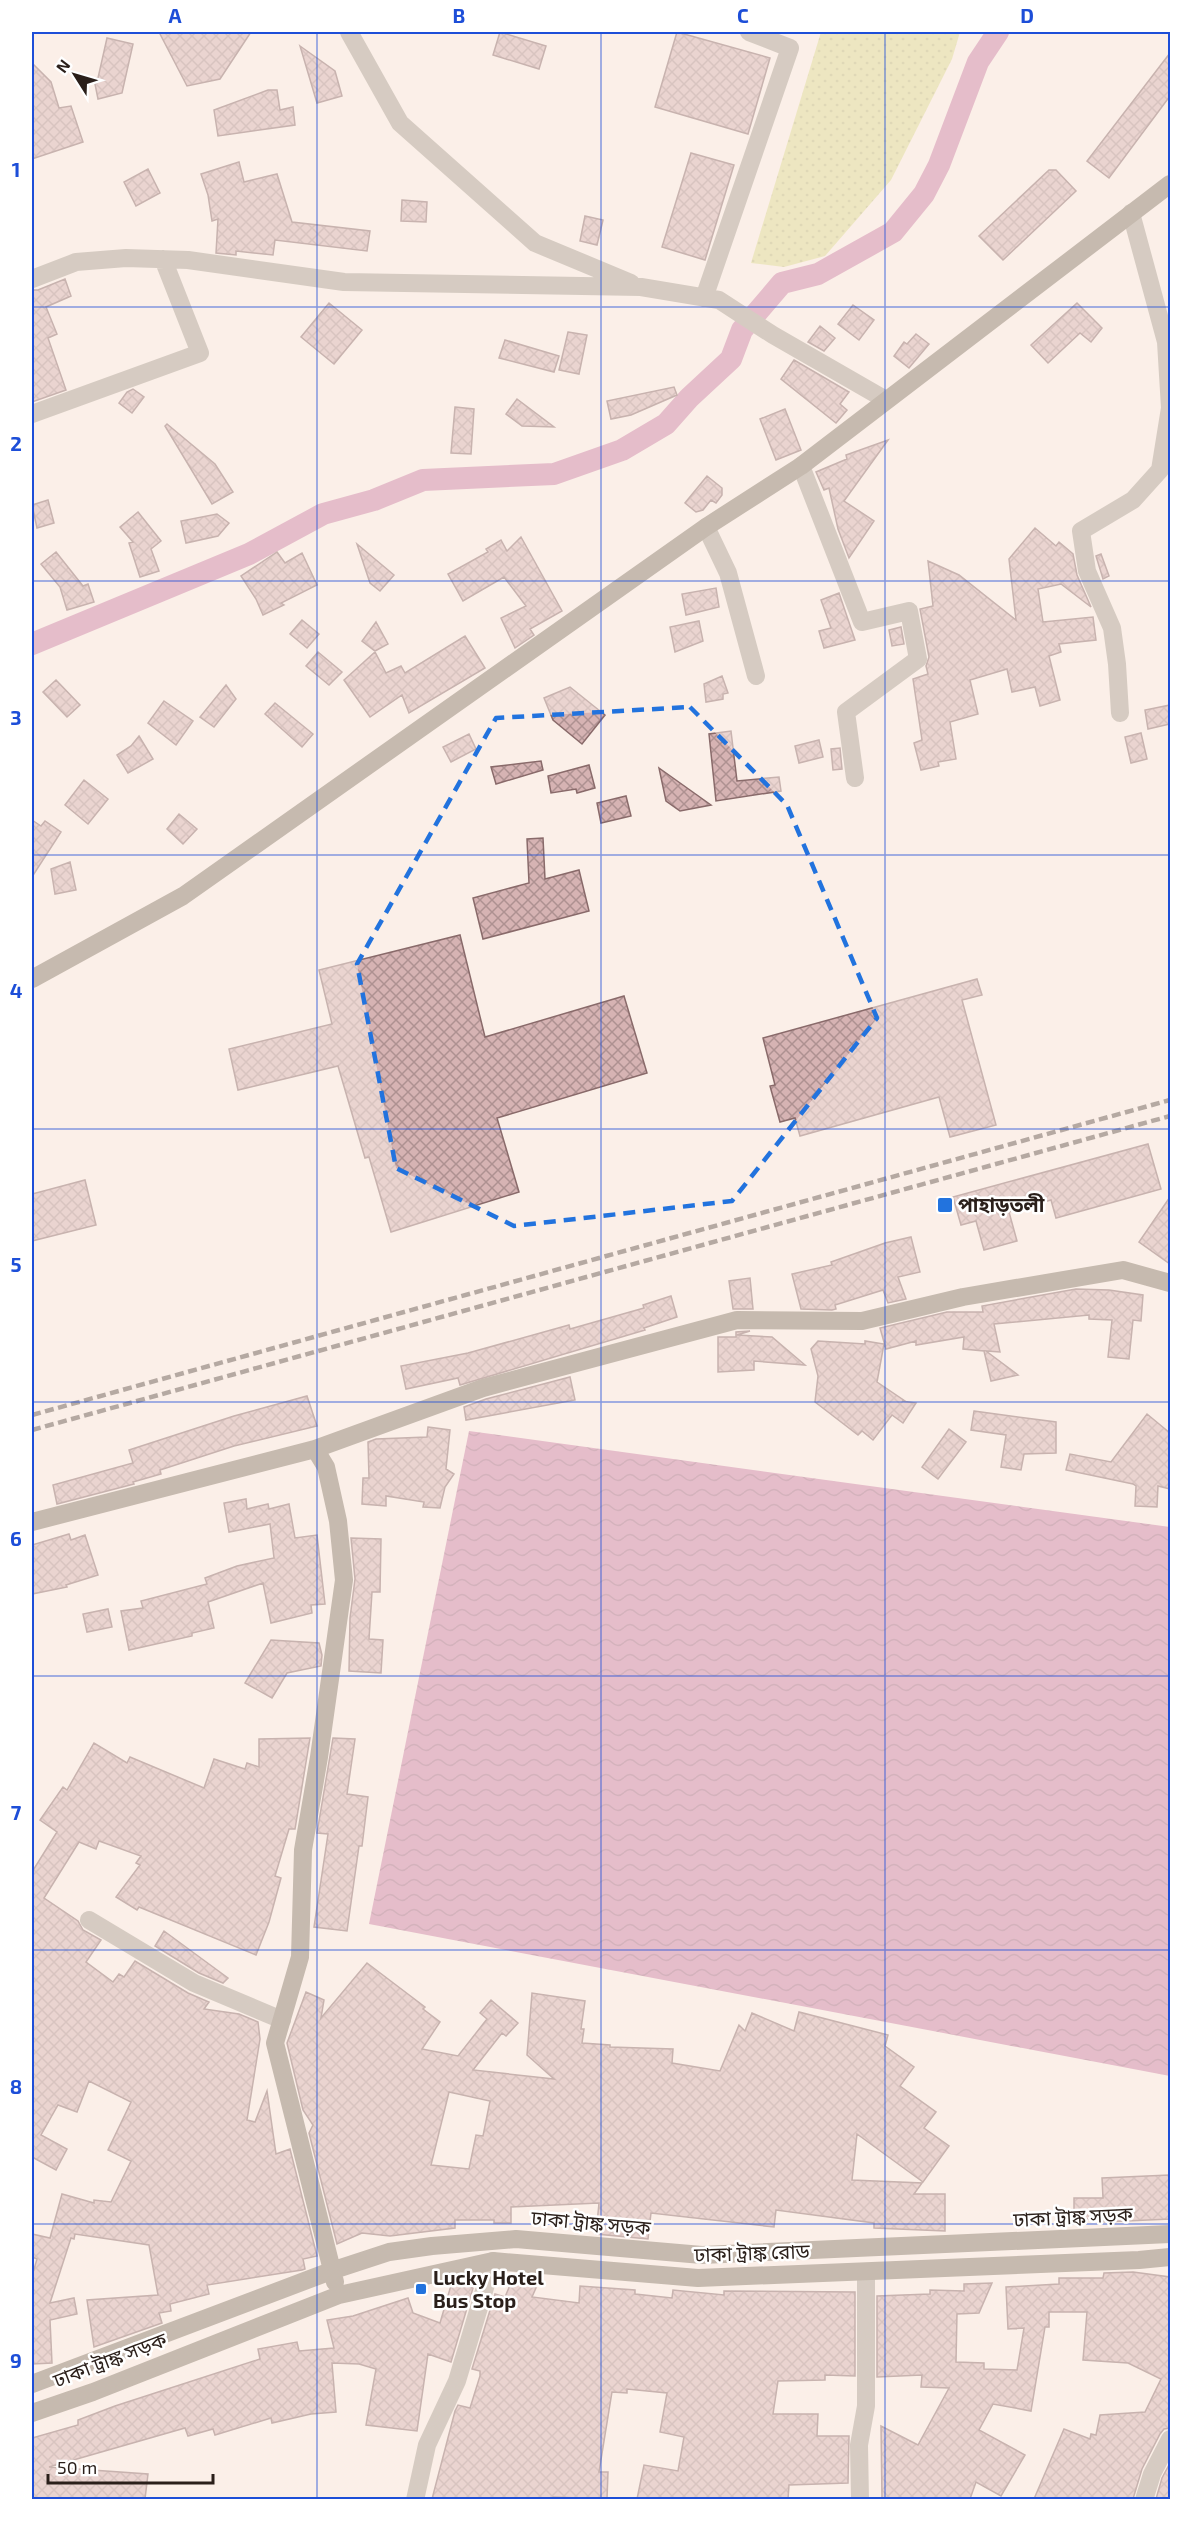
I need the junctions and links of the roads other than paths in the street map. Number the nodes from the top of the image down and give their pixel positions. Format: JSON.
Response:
{"nodes":[{"id":1,"x":349,"y":32,"type":"edge"},
{"id":2,"x":749,"y":32,"type":"edge"},
{"id":3,"x":1170,"y":184,"type":"edge"},
{"id":4,"x":1131,"y":213,"type":"junction"},
{"id":5,"x":163,"y":259,"type":"junction"},
{"id":6,"x":32,"y":279,"type":"edge"},
{"id":7,"x":641,"y":287,"type":"junction"},
{"id":8,"x":712,"y":299,"type":"junction"},
{"id":9,"x":886,"y":400,"type":"junction"},
{"id":10,"x":32,"y":414,"type":"edge"},
{"id":11,"x":801,"y":466,"type":"junction"},
{"id":12,"x":706,"y":527,"type":"junction"},
{"id":13,"x":756,"y":676,"type":"dead end"},
{"id":14,"x":1120,"y":713,"type":"dead end"},
{"id":15,"x":855,"y":778,"type":"dead end"},
{"id":16,"x":32,"y":979,"type":"edge"},
{"id":17,"x":1170,"y":1283,"type":"edge"},
{"id":18,"x":315,"y":1449,"type":"junction"},
{"id":19,"x":32,"y":1522,"type":"edge"},
{"id":20,"x":89,"y":1920,"type":"dead end"},
{"id":21,"x":282,"y":2020,"type":"junction"},
{"id":22,"x":1170,"y":2234,"type":"edge"},
{"id":23,"x":1170,"y":2257,"type":"edge"},
{"id":24,"x":494,"y":2261,"type":"junction"},
{"id":25,"x":331,"y":2271,"type":"junction"},
{"id":26,"x":866,"y":2272,"type":"junction"},
{"id":27,"x":339,"y":2295,"type":"junction"},
{"id":28,"x":32,"y":2384,"type":"edge"},
{"id":29,"x":32,"y":2413,"type":"edge"},
{"id":30,"x":1170,"y":2439,"type":"edge"},
{"id":31,"x":415,"y":2499,"type":"edge"},
{"id":32,"x":860,"y":2499,"type":"edge"},
{"id":33,"x":1144,"y":2499,"type":"edge"}],
"edges":[{"from":1,"to":7,"type":"street"},
{"from":2,"to":8,"type":"street"},
{"from":3,"to":4,"type":"main road"},
{"from":4,"to":9,"type":"main road"},
{"from":4,"to":14,"type":"street"},
{"from":5,"to":6,"type":"street"},
{"from":5,"to":7,"type":"street"},
{"from":5,"to":10,"type":"street"},
{"from":7,"to":8,"type":"street"},
{"from":8,"to":9,"type":"street"},
{"from":9,"to":11,"type":"main road"},
{"from":11,"to":12,"type":"main road"},
{"from":11,"to":15,"type":"street"},
{"from":12,"to":13,"type":"street"},
{"from":12,"to":16,"type":"main road"},
{"from":17,"to":18,"type":"main road"},
{"from":18,"to":19,"type":"main road"},
{"from":18,"to":21,"type":"main road"},
{"from":20,"to":21,"type":"street"},
{"from":21,"to":25,"type":"main road"},
{"from":22,"to":25,"type":"main road","name":"ঢাকা ট্রাঙ্ক সড়ক"},
{"from":23,"to":26,"type":"main road","name":"ঢাকা ট্রাঙ্ক রোড"},
{"from":24,"to":26,"type":"main road","name":"ঢাকা ট্রাঙ্ক রোড"},
{"from":24,"to":27,"type":"main road","name":"ঢাকা ট্রাঙ্ক রোড"},
{"from":24,"to":31,"type":"street"},
{"from":25,"to":27,"type":"main road"},
{"from":25,"to":28,"type":"main road","name":"ঢাকা ট্রাঙ্ক সড়ক"},
{"from":26,"to":32,"type":"street"},
{"from":27,"to":29,"type":"main road","name":"ঢাকা ট্রাঙ্ক সড়ক"},
{"from":30,"to":33,"type":"street"}]}
